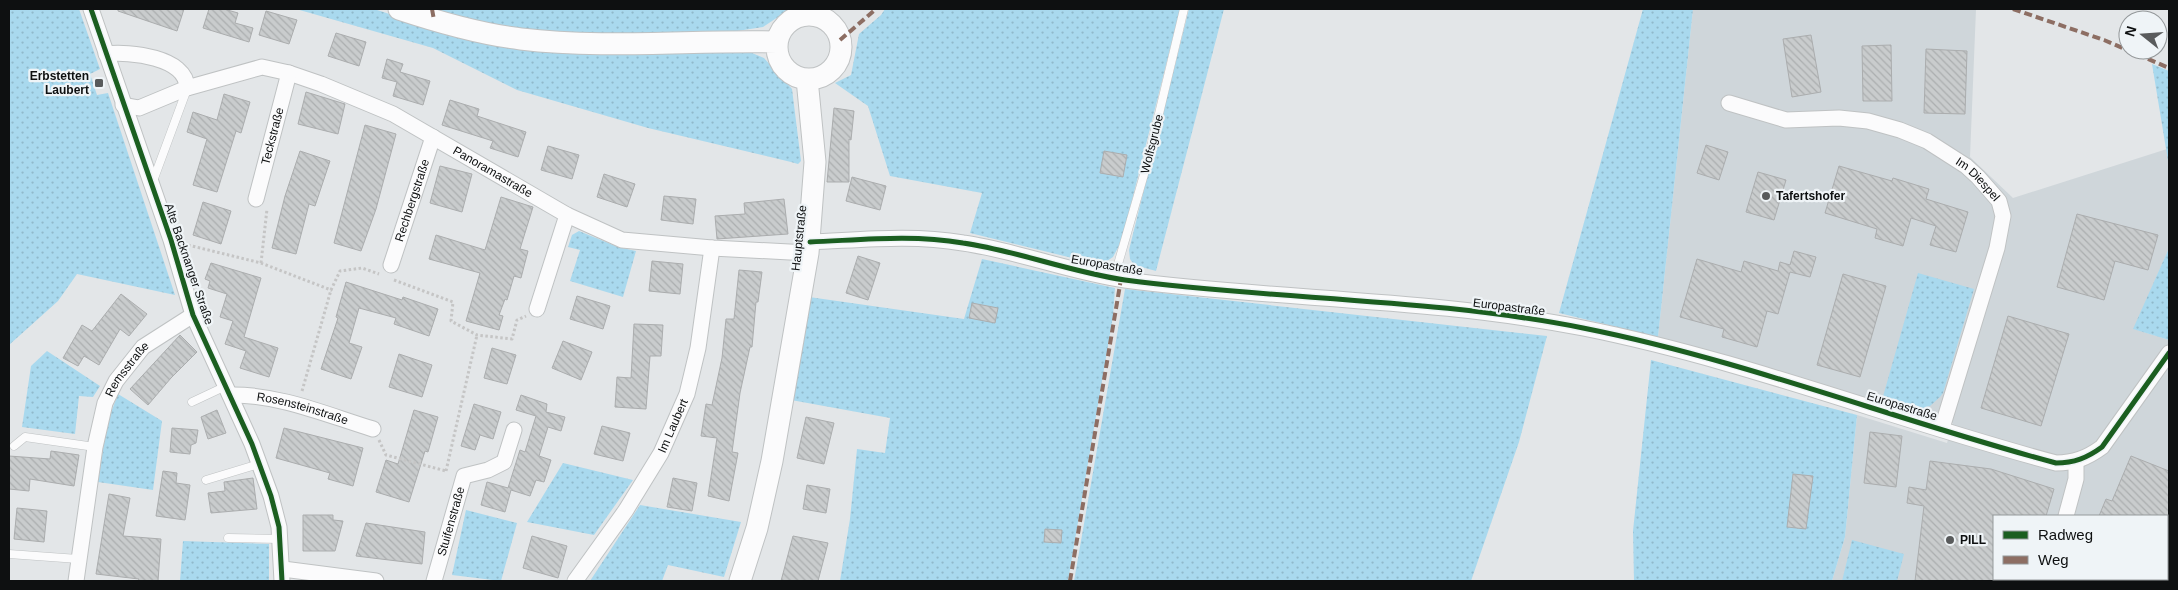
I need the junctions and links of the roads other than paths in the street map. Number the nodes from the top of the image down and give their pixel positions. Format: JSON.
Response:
{"nodes":[{"id":1,"x":91,"y":9,"type":"edge"},
{"id":2,"x":399,"y":9,"type":"edge"},
{"id":3,"x":1184,"y":9,"type":"edge"},
{"id":4,"x":820,"y":12,"type":"edge"},
{"id":5,"x":776,"y":42,"type":"junction"},
{"id":6,"x":106,"y":54,"type":"junction"},
{"id":7,"x":289,"y":73,"type":"junction"},
{"id":8,"x":807,"y":79,"type":"junction"},
{"id":9,"x":187,"y":88,"type":"junction"},
{"id":10,"x":1728,"y":104,"type":"dead end"},
{"id":11,"x":123,"y":105,"type":"junction"},
{"id":12,"x":433,"y":137,"type":"junction"},
{"id":13,"x":151,"y":186,"type":"junction"},
{"id":14,"x":256,"y":199,"type":"road end"},
{"id":15,"x":567,"y":215,"type":"junction"},
{"id":16,"x":809,"y":247,"type":"junction"},
{"id":17,"x":712,"y":248,"type":"junction"},
{"id":18,"x":392,"y":265,"type":"dead end"},
{"id":19,"x":1114,"y":278,"type":"junction"},
{"id":20,"x":537,"y":309,"type":"road end"},
{"id":21,"x":193,"y":315,"type":"junction"},
{"id":22,"x":2169,"y":353,"type":"edge"},
{"id":23,"x":228,"y":391,"type":"junction"},
{"id":24,"x":192,"y":402,"type":"dead end"},
{"id":25,"x":1942,"y":428,"type":"junction"},
{"id":26,"x":373,"y":429,"type":"road end"},
{"id":27,"x":514,"y":430,"type":"dead end"},
{"id":28,"x":14,"y":446,"type":"dead end"},
{"id":29,"x":95,"y":447,"type":"junction"},
{"id":30,"x":2076,"y":462,"type":"junction"},
{"id":31,"x":259,"y":464,"type":"junction"},
{"id":32,"x":206,"y":480,"type":"dead end"},
{"id":33,"x":2066,"y":515,"type":"edge"},
{"id":34,"x":228,"y":538,"type":"dead end"},
{"id":35,"x":280,"y":539,"type":"junction"},
{"id":36,"x":9,"y":554,"type":"edge"},
{"id":37,"x":78,"y":559,"type":"junction"},
{"id":38,"x":283,"y":575,"type":"edge"},
{"id":39,"x":76,"y":581,"type":"edge"},
{"id":40,"x":376,"y":581,"type":"edge"},
{"id":41,"x":434,"y":581,"type":"edge"},
{"id":42,"x":576,"y":581,"type":"edge"},
{"id":43,"x":740,"y":581,"type":"edge"}],
"edges":[{"from":1,"to":6,"type":"street","name":"Alte Backnanger Straße"},
{"from":2,"to":5,"type":"street"},
{"from":3,"to":19,"type":"lane","name":"Wolfsgrube"},
{"from":4,"to":5,"type":"street"},
{"from":4,"to":8,"type":"street"},
{"from":5,"to":8,"type":"street"},
{"from":6,"to":9,"type":"street"},
{"from":6,"to":11,"type":"street","name":"Alte Backnanger Straße"},
{"from":7,"to":9,"type":"street","name":"Panoramastraße"},
{"from":7,"to":12,"type":"street","name":"Panoramastraße"},
{"from":7,"to":14,"type":"street","name":"Teckstraße"},
{"from":8,"to":16,"type":"street","name":"Hauptstraße"},
{"from":9,"to":11,"type":"street","name":"Panoramastraße"},
{"from":9,"to":13,"type":"lane"},
{"from":10,"to":25,"type":"street","name":"Im Diespel"},
{"from":11,"to":13,"type":"street","name":"Alte Backnanger Straße"},
{"from":12,"to":15,"type":"street","name":"Panoramastraße"},
{"from":12,"to":18,"type":"street","name":"Rechbergstraße"},
{"from":13,"to":21,"type":"street","name":"Alte Backnanger Straße"},
{"from":15,"to":17,"type":"street","name":"Panoramastraße"},
{"from":15,"to":20,"type":"street"},
{"from":16,"to":17,"type":"street","name":"Panoramastraße"},
{"from":16,"to":19,"type":"street","name":"Europastraße"},
{"from":16,"to":43,"type":"street","name":"Hauptstraße"},
{"from":17,"to":42,"type":"street","name":"Im Laubert"},
{"from":19,"to":25,"type":"street","name":"Europastraße"},
{"from":21,"to":23,"type":"street","name":"Alte Backnanger Straße"},
{"from":21,"to":29,"type":"street","name":"Remsstraße"},
{"from":22,"to":30,"type":"street"},
{"from":23,"to":24,"type":"lane"},
{"from":23,"to":26,"type":"street","name":"Rosensteinstraße"},
{"from":23,"to":31,"type":"street","name":"Alte Backnanger Straße"},
{"from":25,"to":30,"type":"street","name":"Europastraße"},
{"from":27,"to":41,"type":"street","name":"Stuifenstraße"},
{"from":28,"to":29,"type":"lane"},
{"from":29,"to":37,"type":"street","name":"Remsstraße"},
{"from":30,"to":33,"type":"street"},
{"from":31,"to":32,"type":"lane"},
{"from":31,"to":35,"type":"street","name":"Alte Backnanger Straße"},
{"from":34,"to":35,"type":"lane"},
{"from":35,"to":38,"type":"street","name":"Alte Backnanger Straße"},
{"from":36,"to":37,"type":"lane"},
{"from":37,"to":39,"type":"street","name":"Remsstraße"},
{"from":38,"to":40,"type":"street"}]}
